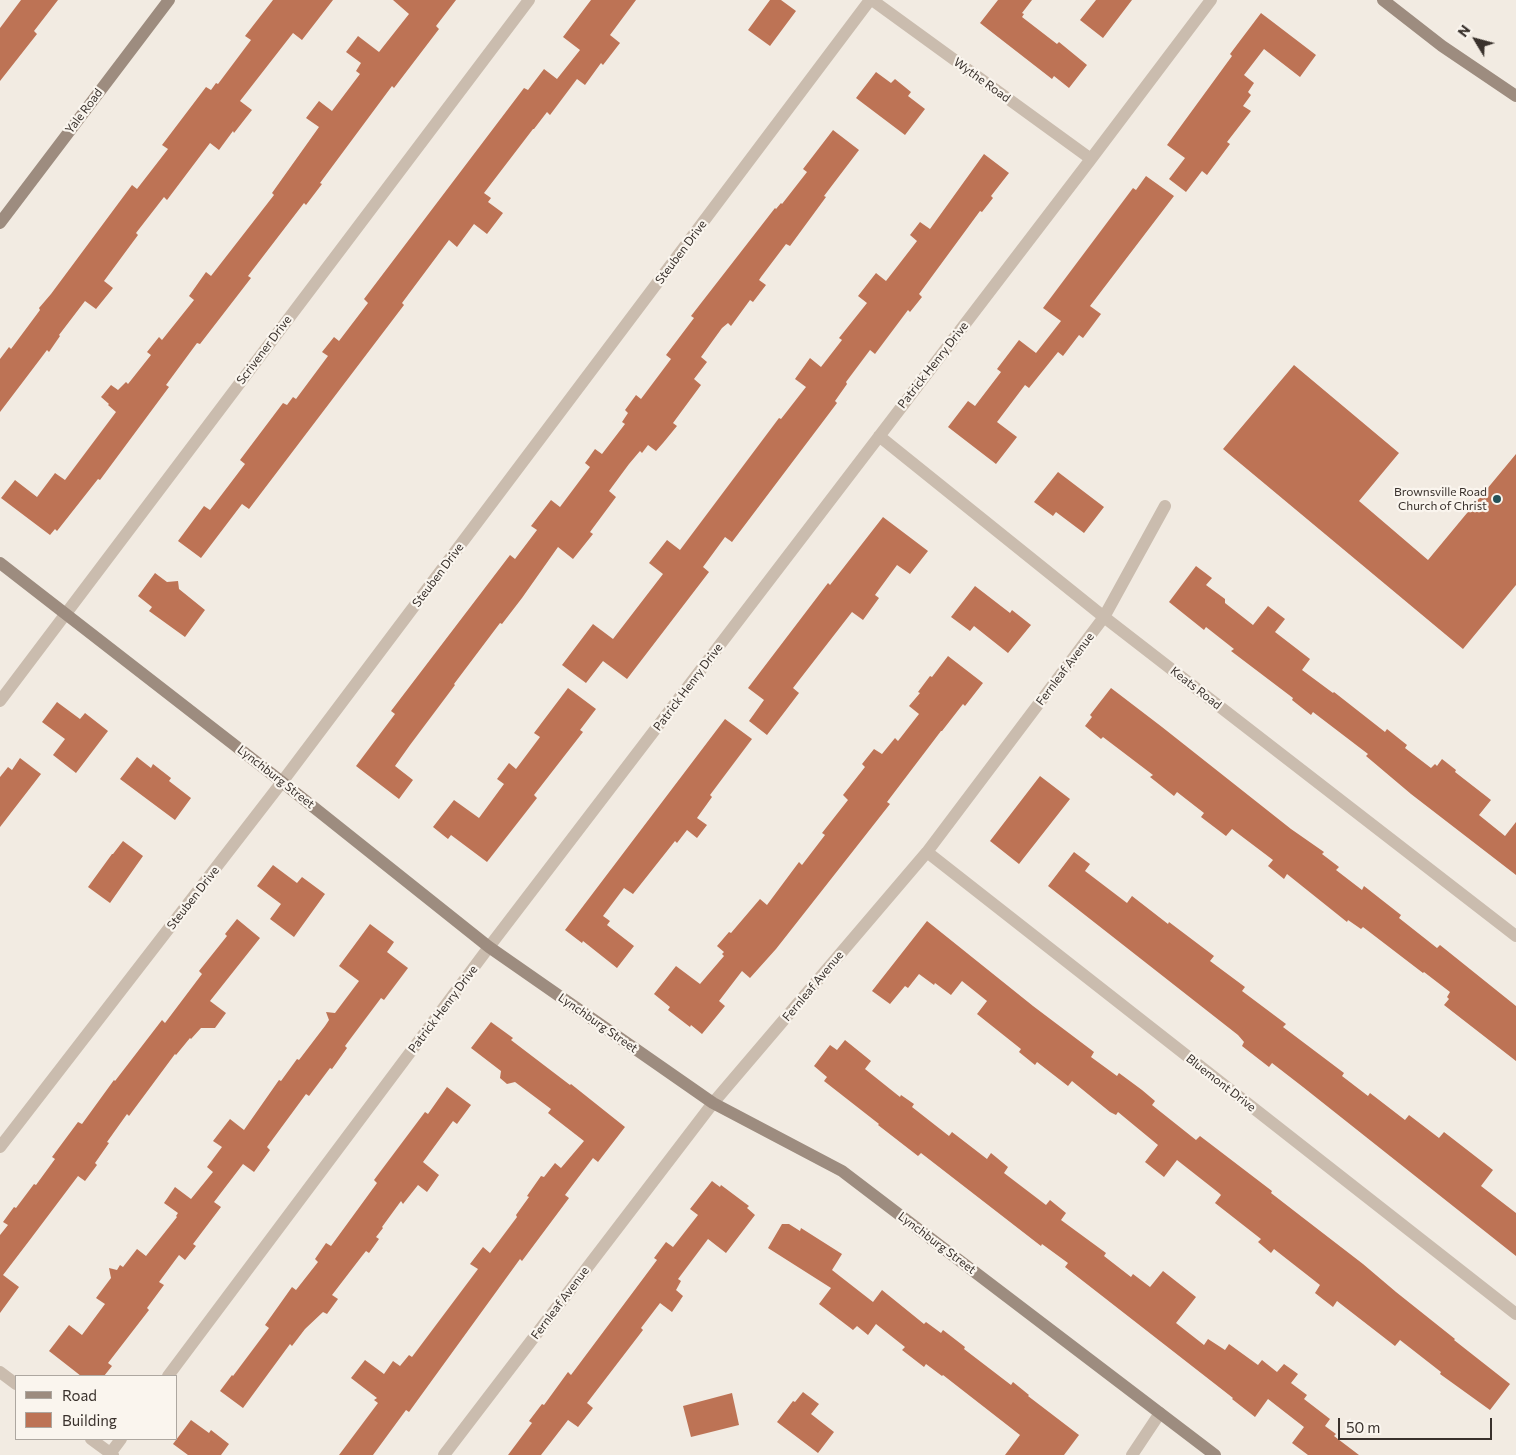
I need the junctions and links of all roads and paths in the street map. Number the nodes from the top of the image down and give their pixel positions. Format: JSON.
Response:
{"nodes":[{"id":1,"x":169,"y":0,"type":"edge"},
{"id":2,"x":529,"y":0,"type":"edge"},
{"id":3,"x":871,"y":0,"type":"edge"},
{"id":4,"x":1211,"y":0,"type":"edge"},
{"id":5,"x":1383,"y":0,"type":"edge"},
{"id":6,"x":1516,"y":96,"type":"edge"},
{"id":7,"x":1091,"y":159,"type":"junction"},
{"id":8,"x":0,"y":223,"type":"edge"},
{"id":9,"x":879,"y":436,"type":"junction"},
{"id":10,"x":1165,"y":506,"type":"dead end"},
{"id":11,"x":0,"y":562,"type":"edge"},
{"id":12,"x":65,"y":613,"type":"junction"},
{"id":13,"x":1104,"y":616,"type":"junction"},
{"id":14,"x":0,"y":701,"type":"edge"},
{"id":15,"x":282,"y":782,"type":"junction"},
{"id":16,"x":927,"y":852,"type":"junction"},
{"id":17,"x":1516,"y":936,"type":"edge"},
{"id":18,"x":490,"y":947,"type":"junction"},
{"id":19,"x":713,"y":1103,"type":"junction"},
{"id":20,"x":0,"y":1147,"type":"edge"},
{"id":21,"x":1516,"y":1314,"type":"edge"},
{"id":22,"x":0,"y":1372,"type":"edge"},
{"id":23,"x":169,"y":1375,"type":"edge"},
{"id":24,"x":15,"y":1383,"type":"edge"},
{"id":25,"x":1160,"y":1413,"type":"junction"},
{"id":26,"x":92,"y":1440,"type":"edge"},
{"id":27,"x":120,"y":1440,"type":"edge"},
{"id":28,"x":111,"y":1454,"type":"edge"},
{"id":29,"x":444,"y":1455,"type":"edge"},
{"id":30,"x":1132,"y":1455,"type":"edge"},
{"id":31,"x":1215,"y":1455,"type":"edge"}],
"edges":[{"from":1,"to":8,"type":"street","name":"Yale Road"},
{"from":2,"to":12,"type":"street","name":"Scrivener Drive"},
{"from":3,"to":7,"type":"street","name":"Wythe Road"},
{"from":3,"to":15,"type":"street","name":"Steuben Drive"},
{"from":4,"to":7,"type":"street","name":"Patrick Henry Drive"},
{"from":5,"to":6,"type":"street"},
{"from":7,"to":9,"type":"street","name":"Patrick Henry Drive"},
{"from":9,"to":13,"type":"street","name":"Keats Road"},
{"from":9,"to":18,"type":"street","name":"Patrick Henry Drive"},
{"from":10,"to":13,"type":"street","name":"Fernleaf Avenue"},
{"from":11,"to":12,"type":"street","name":"Lynchburg Street"},
{"from":12,"to":14,"type":"street","name":"Scrivener Drive"},
{"from":12,"to":15,"type":"street","name":"Lynchburg Street"},
{"from":13,"to":16,"type":"street","name":"Fernleaf Avenue"},
{"from":13,"to":17,"type":"street","name":"Keats Road"},
{"from":15,"to":18,"type":"street","name":"Lynchburg Street"},
{"from":15,"to":20,"type":"street","name":"Steuben Drive"},
{"from":16,"to":19,"type":"street","name":"Fernleaf Avenue"},
{"from":16,"to":21,"type":"street","name":"Bluemont Drive"},
{"from":18,"to":19,"type":"street","name":"Lynchburg Street"},
{"from":18,"to":23,"type":"street","name":"Patrick Henry Drive"},
{"from":19,"to":25,"type":"street","name":"Lynchburg Street"},
{"from":19,"to":29,"type":"street","name":"Fernleaf Avenue"},
{"from":22,"to":24,"type":"street"},
{"from":25,"to":30,"type":"street"},
{"from":25,"to":31,"type":"street","name":"Lynchburg Street"},
{"from":26,"to":28,"type":"street"},
{"from":27,"to":28,"type":"street"}]}
